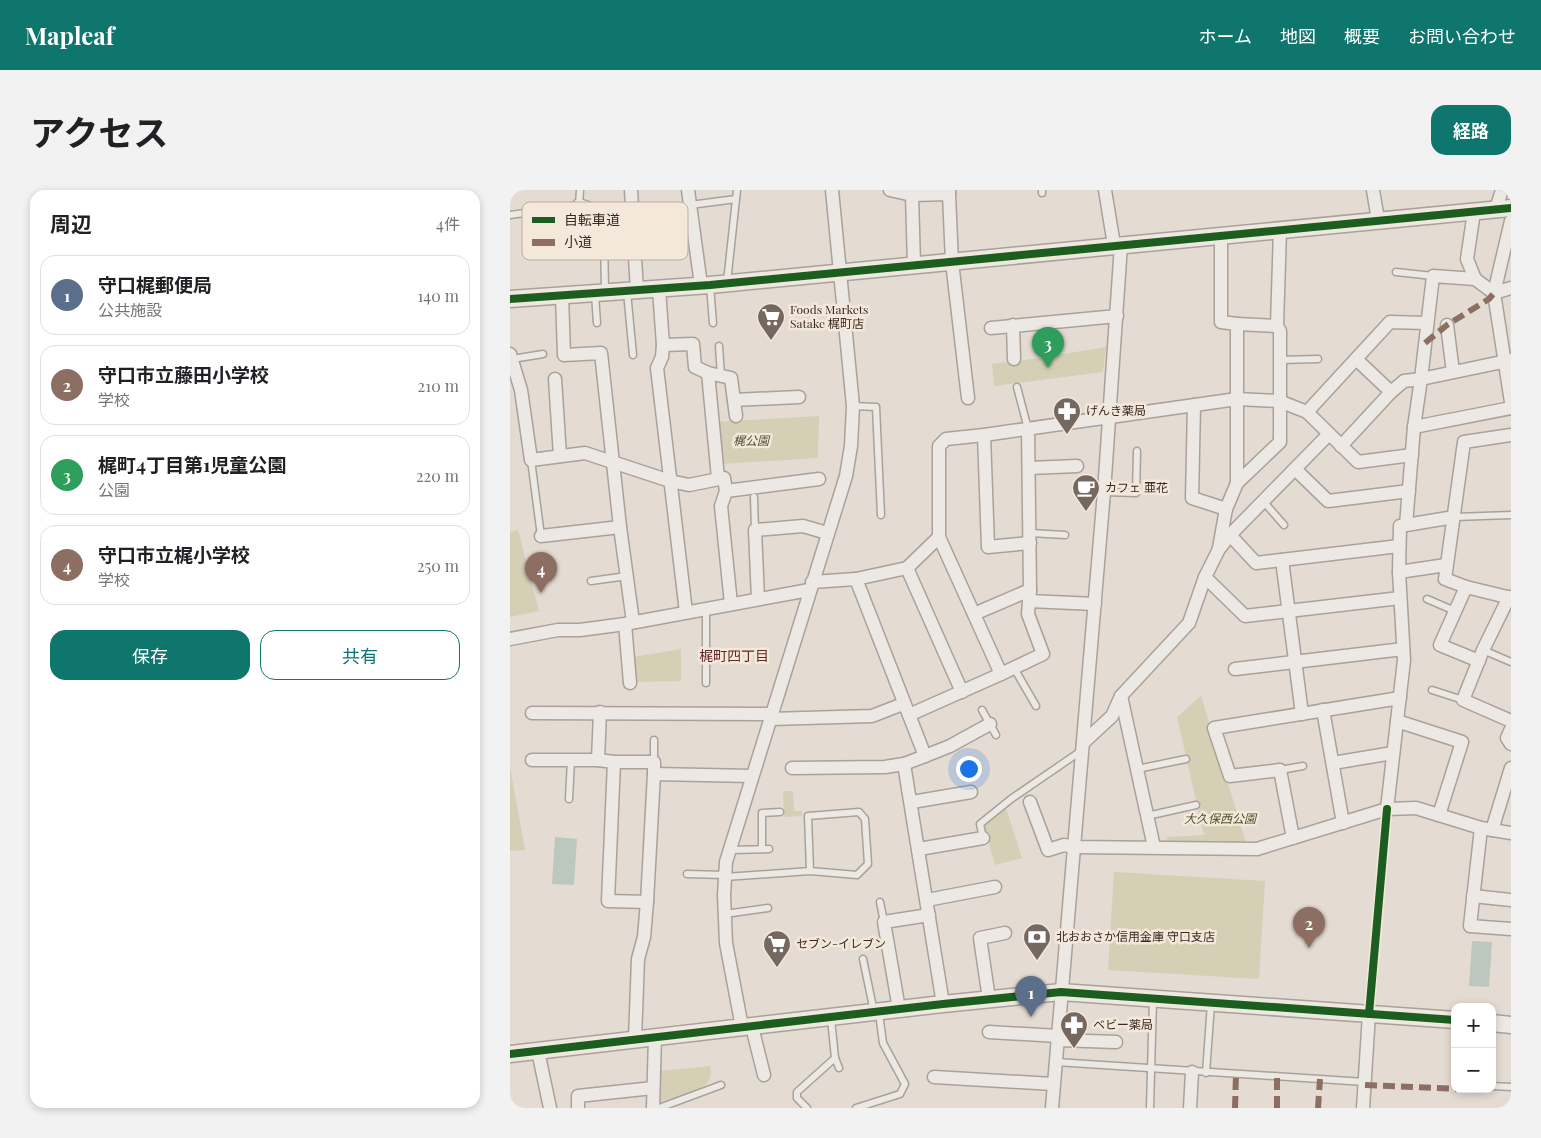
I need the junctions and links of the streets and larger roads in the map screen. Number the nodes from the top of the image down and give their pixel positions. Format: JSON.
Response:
{"nodes":[{"id":1,"x":688,"y":190,"type":"edge"},
{"id":2,"x":832,"y":190,"type":"edge"},
{"id":3,"x":890,"y":190,"type":"edge"},
{"id":4,"x":1105,"y":190,"type":"edge"},
{"id":5,"x":1373,"y":190,"type":"edge"},
{"id":6,"x":1502,"y":190,"type":"edge"},
{"id":7,"x":949,"y":192,"type":"edge"},
{"id":8,"x":912,"y":194,"type":"junction"},
{"id":9,"x":1504,"y":209,"type":"edge"},
{"id":10,"x":1474,"y":212,"type":"junction"},
{"id":11,"x":1378,"y":220,"type":"junction"},
{"id":12,"x":1511,"y":221,"type":"edge"},
{"id":13,"x":1280,"y":230,"type":"junction"},
{"id":14,"x":1221,"y":236,"type":"junction"},
{"id":15,"x":1118,"y":245,"type":"junction"},
{"id":16,"x":632,"y":260,"type":"edge"},
{"id":17,"x":952,"y":262,"type":"junction"},
{"id":18,"x":914,"y":264,"type":"junction"},
{"id":19,"x":840,"y":272,"type":"junction"},
{"id":20,"x":1475,"y":279,"type":"junction"},
{"id":21,"x":706,"y":285,"type":"junction"},
{"id":22,"x":1511,"y":288,"type":"edge"},
{"id":23,"x":659,"y":289,"type":"junction"},
{"id":24,"x":632,"y":291,"type":"junction"},
{"id":25,"x":1494,"y":293,"type":"junction"},
{"id":26,"x":562,"y":296,"type":"junction"},
{"id":27,"x":510,"y":299,"type":"edge"},
{"id":28,"x":1117,"y":316,"type":"junction"},
{"id":29,"x":1427,"y":323,"type":"junction"},
{"id":30,"x":1237,"y":324,"type":"junction"},
{"id":31,"x":1013,"y":325,"type":"junction"},
{"id":32,"x":1448,"y":325,"type":"dead end"},
{"id":33,"x":1278,"y":326,"type":"junction"},
{"id":34,"x":991,"y":328,"type":"dead end"},
{"id":35,"x":663,"y":345,"type":"junction"},
{"id":36,"x":511,"y":357,"type":"edge"},
{"id":37,"x":1356,"y":359,"type":"junction"},
{"id":38,"x":1014,"y":360,"type":"dead end"},
{"id":39,"x":1508,"y":361,"type":"edge"},
{"id":40,"x":1453,"y":372,"type":"junction"},
{"id":41,"x":708,"y":373,"type":"junction"},
{"id":42,"x":555,"y":379,"type":"dead end"},
{"id":43,"x":1421,"y":379,"type":"junction"},
{"id":44,"x":1391,"y":392,"type":"junction"},
{"id":45,"x":799,"y":397,"type":"dead end"},
{"id":46,"x":968,"y":398,"type":"dead end"},
{"id":47,"x":734,"y":400,"type":"junction"},
{"id":48,"x":1237,"y":400,"type":"junction"},
{"id":49,"x":1279,"y":400,"type":"junction"},
{"id":50,"x":1511,"y":402,"type":"edge"},
{"id":51,"x":1194,"y":405,"type":"junction"},
{"id":52,"x":1511,"y":408,"type":"edge"},
{"id":53,"x":1307,"y":412,"type":"junction"},
{"id":54,"x":736,"y":416,"type":"dead end"},
{"id":55,"x":1109,"y":418,"type":"junction"},
{"id":56,"x":1414,"y":426,"type":"junction"},
{"id":57,"x":1028,"y":429,"type":"junction"},
{"id":58,"x":1329,"y":434,"type":"junction"},
{"id":59,"x":1511,"y":434,"type":"edge"},
{"id":60,"x":984,"y":435,"type":"junction"},
{"id":61,"x":1342,"y":446,"type":"junction"},
{"id":62,"x":560,"y":456,"type":"junction"},
{"id":63,"x":1412,"y":456,"type":"junction"},
{"id":64,"x":613,"y":463,"type":"junction"},
{"id":65,"x":1077,"y":466,"type":"dead end"},
{"id":66,"x":1029,"y":468,"type":"junction"},
{"id":67,"x":1295,"y":469,"type":"junction"},
{"id":68,"x":718,"y":478,"type":"junction"},
{"id":69,"x":819,"y":479,"type":"dead end"},
{"id":70,"x":670,"y":480,"type":"junction"},
{"id":71,"x":1237,"y":483,"type":"junction"},
{"id":72,"x":726,"y":490,"type":"junction"},
{"id":73,"x":1409,"y":490,"type":"junction"},
{"id":74,"x":1226,"y":509,"type":"junction"},
{"id":75,"x":1454,"y":517,"type":"junction"},
{"id":76,"x":1406,"y":525,"type":"junction"},
{"id":77,"x":620,"y":527,"type":"junction"},
{"id":78,"x":827,"y":533,"type":"junction"},
{"id":79,"x":1230,"y":535,"type":"junction"},
{"id":80,"x":541,"y":536,"type":"road end"},
{"id":81,"x":939,"y":536,"type":"junction"},
{"id":82,"x":1030,"y":538,"type":"junction"},
{"id":83,"x":1399,"y":546,"type":"junction"},
{"id":84,"x":1219,"y":549,"type":"junction"},
{"id":85,"x":1282,"y":560,"type":"junction"},
{"id":86,"x":1446,"y":565,"type":"junction"},
{"id":87,"x":906,"y":568,"type":"junction"},
{"id":88,"x":1398,"y":572,"type":"junction"},
{"id":89,"x":1205,"y":577,"type":"junction"},
{"id":90,"x":856,"y":579,"type":"junction"},
{"id":91,"x":811,"y":586,"type":"junction"},
{"id":92,"x":1466,"y":586,"type":"junction"},
{"id":93,"x":1029,"y":596,"type":"junction"},
{"id":94,"x":1400,"y":598,"type":"junction"},
{"id":95,"x":1510,"y":598,"type":"edge"},
{"id":96,"x":758,"y":599,"type":"junction"},
{"id":97,"x":731,"y":604,"type":"junction"},
{"id":98,"x":1095,"y":604,"type":"junction"},
{"id":99,"x":1289,"y":611,"type":"junction"},
{"id":100,"x":686,"y":612,"type":"junction"},
{"id":101,"x":974,"y":614,"type":"junction"},
{"id":102,"x":629,"y":623,"type":"junction"},
{"id":103,"x":510,"y":639,"type":"edge"},
{"id":104,"x":1403,"y":649,"type":"junction"},
{"id":105,"x":1481,"y":655,"type":"junction"},
{"id":106,"x":1296,"y":662,"type":"junction"},
{"id":107,"x":1235,"y":669,"type":"dead end"},
{"id":108,"x":1001,"y":674,"type":"junction"},
{"id":109,"x":630,"y":682,"type":"dead end"},
{"id":110,"x":962,"y":692,"type":"junction"},
{"id":111,"x":1120,"y":696,"type":"junction"},
{"id":112,"x":1400,"y":698,"type":"junction"},
{"id":113,"x":906,"y":709,"type":"junction"},
{"id":114,"x":1323,"y":710,"type":"junction"},
{"id":115,"x":600,"y":712,"type":"junction"},
{"id":116,"x":532,"y":713,"type":"dead end"},
{"id":117,"x":1302,"y":714,"type":"junction"},
{"id":118,"x":772,"y":716,"type":"junction"},
{"id":119,"x":1397,"y":720,"type":"junction"},
{"id":120,"x":1511,"y":721,"type":"edge"},
{"id":121,"x":1511,"y":729,"type":"edge"},
{"id":122,"x":993,"y":730,"type":"road end"},
{"id":123,"x":1511,"y":744,"type":"edge"},
{"id":124,"x":1083,"y":746,"type":"junction"},
{"id":125,"x":1393,"y":753,"type":"junction"},
{"id":126,"x":925,"y":756,"type":"junction"},
{"id":127,"x":532,"y":760,"type":"dead end"},
{"id":128,"x":598,"y":760,"type":"junction"},
{"id":129,"x":614,"y":762,"type":"junction"},
{"id":130,"x":1333,"y":763,"type":"junction"},
{"id":131,"x":904,"y":764,"type":"junction"},
{"id":132,"x":654,"y":768,"type":"junction"},
{"id":133,"x":792,"y":768,"type":"dead end"},
{"id":134,"x":1511,"y":768,"type":"edge"},
{"id":135,"x":752,"y":776,"type":"junction"},
{"id":136,"x":971,"y":792,"type":"dead end"},
{"id":137,"x":912,"y":802,"type":"junction"},
{"id":138,"x":1030,"y":802,"type":"dead end"},
{"id":139,"x":1387,"y":809,"type":"junction"},
{"id":140,"x":1438,"y":815,"type":"junction"},
{"id":141,"x":1343,"y":823,"type":"junction"},
{"id":142,"x":1486,"y":829,"type":"junction"},
{"id":143,"x":1511,"y":833,"type":"edge"},
{"id":144,"x":983,"y":838,"type":"road end"},
{"id":145,"x":1293,"y":838,"type":"junction"},
{"id":146,"x":1074,"y":847,"type":"junction"},
{"id":147,"x":1154,"y":848,"type":"junction"},
{"id":148,"x":919,"y":849,"type":"junction"},
{"id":149,"x":995,"y":887,"type":"dead end"},
{"id":150,"x":1473,"y":896,"type":"junction"},
{"id":151,"x":927,"y":900,"type":"junction"},
{"id":152,"x":1511,"y":900,"type":"edge"},
{"id":153,"x":647,"y":902,"type":"junction"},
{"id":154,"x":929,"y":915,"type":"junction"},
{"id":155,"x":1511,"y":929,"type":"edge"},
{"id":156,"x":1005,"y":933,"type":"dead end"},
{"id":157,"x":1062,"y":992,"type":"junction"},
{"id":158,"x":990,"y":999,"type":"junction"},
{"id":159,"x":943,"y":1004,"type":"junction"},
{"id":160,"x":899,"y":1009,"type":"junction"},
{"id":161,"x":1369,"y":1014,"type":"junction"},
{"id":162,"x":1451,"y":1020,"type":"edge"},
{"id":163,"x":1496,"y":1023,"type":"edge"},
{"id":164,"x":1511,"y":1025,"type":"edge"},
{"id":165,"x":747,"y":1027,"type":"junction"},
{"id":166,"x":989,"y":1032,"type":"dead end"},
{"id":167,"x":656,"y":1037,"type":"junction"},
{"id":168,"x":1058,"y":1038,"type":"junction"},
{"id":169,"x":635,"y":1040,"type":"junction"},
{"id":170,"x":1116,"y":1042,"type":"dead end"},
{"id":171,"x":538,"y":1051,"type":"junction"},
{"id":172,"x":510,"y":1054,"type":"edge"},
{"id":173,"x":1192,"y":1072,"type":"road end"},
{"id":174,"x":764,"y":1075,"type":"dead end"},
{"id":175,"x":934,"y":1077,"type":"dead end"},
{"id":176,"x":1053,"y":1084,"type":"junction"},
{"id":177,"x":653,"y":1088,"type":"junction"},
{"id":178,"x":550,"y":1108,"type":"edge"},
{"id":179,"x":578,"y":1108,"type":"edge"},
{"id":180,"x":653,"y":1108,"type":"edge"},
{"id":181,"x":1052,"y":1108,"type":"edge"},
{"id":182,"x":1190,"y":1108,"type":"edge"},
{"id":183,"x":1363,"y":1108,"type":"edge"}],
"edges":[{"from":1,"to":21,"type":"street"},
{"from":2,"to":19,"type":"street"},
{"from":3,"to":8,"type":"street"},
{"from":4,"to":15,"type":"street"},
{"from":5,"to":11,"type":"street"},
{"from":6,"to":9,"type":"street"},
{"from":7,"to":8,"type":"street"},
{"from":7,"to":17,"type":"street"},
{"from":8,"to":18,"type":"street"},
{"from":9,"to":10,"type":"street"},
{"from":10,"to":11,"type":"street"},
{"from":10,"to":20,"type":"street"},
{"from":11,"to":13,"type":"street"},
{"from":12,"to":25,"type":"street"},
{"from":13,"to":14,"type":"street"},
{"from":13,"to":33,"type":"street"},
{"from":14,"to":15,"type":"street"},
{"from":14,"to":30,"type":"street"},
{"from":15,"to":17,"type":"street"},
{"from":15,"to":28,"type":"street"},
{"from":16,"to":24,"type":"street"},
{"from":17,"to":18,"type":"street"},
{"from":17,"to":46,"type":"street"},
{"from":18,"to":19,"type":"street"},
{"from":19,"to":21,"type":"street"},
{"from":19,"to":78,"type":"street"},
{"from":20,"to":25,"type":"street"},
{"from":20,"to":29,"type":"street"},
{"from":21,"to":23,"type":"street"},
{"from":22,"to":25,"type":"street"},
{"from":23,"to":24,"type":"street"},
{"from":23,"to":35,"type":"street"},
{"from":24,"to":26,"type":"street"},
{"from":25,"to":39,"type":"street"},
{"from":26,"to":27,"type":"street"},
{"from":26,"to":64,"type":"street"},
{"from":28,"to":31,"type":"street"},
{"from":28,"to":55,"type":"street"},
{"from":29,"to":37,"type":"street"},
{"from":29,"to":43,"type":"street"},
{"from":30,"to":33,"type":"street"},
{"from":30,"to":48,"type":"street"},
{"from":31,"to":34,"type":"street"},
{"from":31,"to":38,"type":"street"},
{"from":32,"to":40,"type":"street"},
{"from":33,"to":49,"type":"street"},
{"from":35,"to":41,"type":"street"},
{"from":35,"to":70,"type":"street"},
{"from":36,"to":62,"type":"street"},
{"from":37,"to":44,"type":"street"},
{"from":37,"to":53,"type":"street"},
{"from":39,"to":40,"type":"street"},
{"from":39,"to":50,"type":"street"},
{"from":40,"to":43,"type":"street"},
{"from":41,"to":47,"type":"street"},
{"from":41,"to":68,"type":"street"},
{"from":42,"to":62,"type":"street"},
{"from":43,"to":44,"type":"street"},
{"from":43,"to":56,"type":"street"},
{"from":44,"to":61,"type":"street"},
{"from":45,"to":47,"type":"street"},
{"from":47,"to":54,"type":"street"},
{"from":48,"to":49,"type":"street"},
{"from":48,"to":51,"type":"street"},
{"from":48,"to":71,"type":"street"},
{"from":49,"to":53,"type":"street"},
{"from":49,"to":71,"type":"street"},
{"from":51,"to":55,"type":"street"},
{"from":51,"to":74,"type":"street"},
{"from":52,"to":56,"type":"street"},
{"from":53,"to":58,"type":"street"},
{"from":55,"to":57,"type":"street"},
{"from":55,"to":98,"type":"street"},
{"from":56,"to":63,"type":"street"},
{"from":57,"to":60,"type":"street"},
{"from":57,"to":66,"type":"street"},
{"from":58,"to":61,"type":"street"},
{"from":58,"to":67,"type":"street"},
{"from":59,"to":75,"type":"street"},
{"from":60,"to":81,"type":"street"},
{"from":60,"to":82,"type":"street"},
{"from":61,"to":63,"type":"street"},
{"from":62,"to":64,"type":"street"},
{"from":63,"to":73,"type":"street"},
{"from":64,"to":70,"type":"street"},
{"from":64,"to":77,"type":"street"},
{"from":65,"to":66,"type":"street"},
{"from":66,"to":82,"type":"street"},
{"from":67,"to":73,"type":"street"},
{"from":67,"to":79,"type":"street"},
{"from":68,"to":70,"type":"street"},
{"from":68,"to":72,"type":"street"},
{"from":69,"to":72,"type":"street"},
{"from":70,"to":100,"type":"street"},
{"from":71,"to":74,"type":"street"},
{"from":72,"to":97,"type":"street"},
{"from":73,"to":76,"type":"street"},
{"from":74,"to":84,"type":"street"},
{"from":75,"to":76,"type":"street"},
{"from":75,"to":86,"type":"street"},
{"from":76,"to":83,"type":"street"},
{"from":77,"to":80,"type":"street"},
{"from":77,"to":102,"type":"street"},
{"from":78,"to":91,"type":"street"},
{"from":78,"to":96,"type":"street"},
{"from":79,"to":84,"type":"street"},
{"from":79,"to":85,"type":"street"},
{"from":81,"to":87,"type":"street"},
{"from":81,"to":101,"type":"street"},
{"from":82,"to":93,"type":"street"},
{"from":83,"to":85,"type":"street"},
{"from":83,"to":88,"type":"street"},
{"from":84,"to":89,"type":"street"},
{"from":85,"to":99,"type":"street"},
{"from":86,"to":88,"type":"street"},
{"from":86,"to":92,"type":"street"},
{"from":87,"to":90,"type":"street"},
{"from":87,"to":110,"type":"street"},
{"from":88,"to":94,"type":"street"},
{"from":89,"to":99,"type":"street"},
{"from":89,"to":111,"type":"street"},
{"from":90,"to":91,"type":"street"},
{"from":90,"to":113,"type":"street"},
{"from":91,"to":96,"type":"street"},
{"from":91,"to":118,"type":"street"},
{"from":92,"to":95,"type":"street"},
{"from":92,"to":105,"type":"street"},
{"from":93,"to":98,"type":"street"},
{"from":93,"to":101,"type":"street"},
{"from":93,"to":108,"type":"street"},
{"from":94,"to":99,"type":"street"},
{"from":94,"to":104,"type":"street"},
{"from":95,"to":105,"type":"street"},
{"from":96,"to":97,"type":"street"},
{"from":97,"to":100,"type":"street"},
{"from":98,"to":124,"type":"street"},
{"from":99,"to":106,"type":"street"},
{"from":100,"to":102,"type":"street"},
{"from":101,"to":108,"type":"street"},
{"from":102,"to":103,"type":"street"},
{"from":102,"to":109,"type":"street"},
{"from":104,"to":106,"type":"street"},
{"from":104,"to":112,"type":"street"},
{"from":105,"to":120,"type":"street"},
{"from":106,"to":107,"type":"street"},
{"from":106,"to":117,"type":"street"},
{"from":108,"to":110,"type":"street"},
{"from":110,"to":113,"type":"street"},
{"from":111,"to":124,"type":"street"},
{"from":111,"to":147,"type":"street"},
{"from":112,"to":114,"type":"street"},
{"from":112,"to":119,"type":"street"},
{"from":113,"to":118,"type":"street"},
{"from":113,"to":126,"type":"street"},
{"from":114,"to":117,"type":"street"},
{"from":114,"to":130,"type":"street"},
{"from":115,"to":116,"type":"street"},
{"from":115,"to":118,"type":"street"},
{"from":115,"to":128,"type":"street"},
{"from":117,"to":145,"type":"street"},
{"from":118,"to":135,"type":"street"},
{"from":119,"to":125,"type":"street"},
{"from":119,"to":140,"type":"street"},
{"from":121,"to":123,"type":"street"},
{"from":122,"to":126,"type":"street"},
{"from":124,"to":146,"type":"street"},
{"from":125,"to":130,"type":"street"},
{"from":125,"to":139,"type":"street"},
{"from":126,"to":131,"type":"street"},
{"from":127,"to":128,"type":"street"},
{"from":128,"to":129,"type":"street"},
{"from":129,"to":132,"type":"street"},
{"from":129,"to":153,"type":"street"},
{"from":130,"to":141,"type":"street"},
{"from":131,"to":133,"type":"street"},
{"from":131,"to":137,"type":"street"},
{"from":132,"to":135,"type":"street"},
{"from":132,"to":153,"type":"street"},
{"from":134,"to":142,"type":"street"},
{"from":135,"to":165,"type":"street"},
{"from":136,"to":137,"type":"street"},
{"from":137,"to":148,"type":"street"},
{"from":138,"to":146,"type":"street"},
{"from":139,"to":140,"type":"street"},
{"from":139,"to":141,"type":"street"},
{"from":140,"to":142,"type":"street"},
{"from":141,"to":145,"type":"street"},
{"from":142,"to":143,"type":"street"},
{"from":142,"to":150,"type":"street"},
{"from":144,"to":148,"type":"street"},
{"from":145,"to":147,"type":"street"},
{"from":146,"to":147,"type":"street"},
{"from":146,"to":157,"type":"street"},
{"from":148,"to":151,"type":"street"},
{"from":149,"to":151,"type":"street"},
{"from":150,"to":152,"type":"street"},
{"from":150,"to":155,"type":"street"},
{"from":151,"to":154,"type":"street"},
{"from":153,"to":169,"type":"street"},
{"from":154,"to":159,"type":"street"},
{"from":154,"to":160,"type":"street"},
{"from":156,"to":158,"type":"street"},
{"from":157,"to":158,"type":"street"},
{"from":157,"to":161,"type":"street"},
{"from":157,"to":168,"type":"street"},
{"from":158,"to":159,"type":"street"},
{"from":159,"to":160,"type":"street"},
{"from":160,"to":165,"type":"street"},
{"from":161,"to":162,"type":"street"},
{"from":161,"to":183,"type":"street"},
{"from":163,"to":164,"type":"street"},
{"from":165,"to":167,"type":"street"},
{"from":165,"to":174,"type":"street"},
{"from":166,"to":168,"type":"street"},
{"from":167,"to":169,"type":"street"},
{"from":167,"to":177,"type":"street"},
{"from":168,"to":170,"type":"street"},
{"from":168,"to":176,"type":"street"},
{"from":169,"to":171,"type":"street"},
{"from":171,"to":172,"type":"street"},
{"from":171,"to":178,"type":"street"},
{"from":173,"to":182,"type":"street"},
{"from":175,"to":176,"type":"street"},
{"from":176,"to":181,"type":"street"},
{"from":177,"to":179,"type":"street"},
{"from":177,"to":180,"type":"street"}]}
